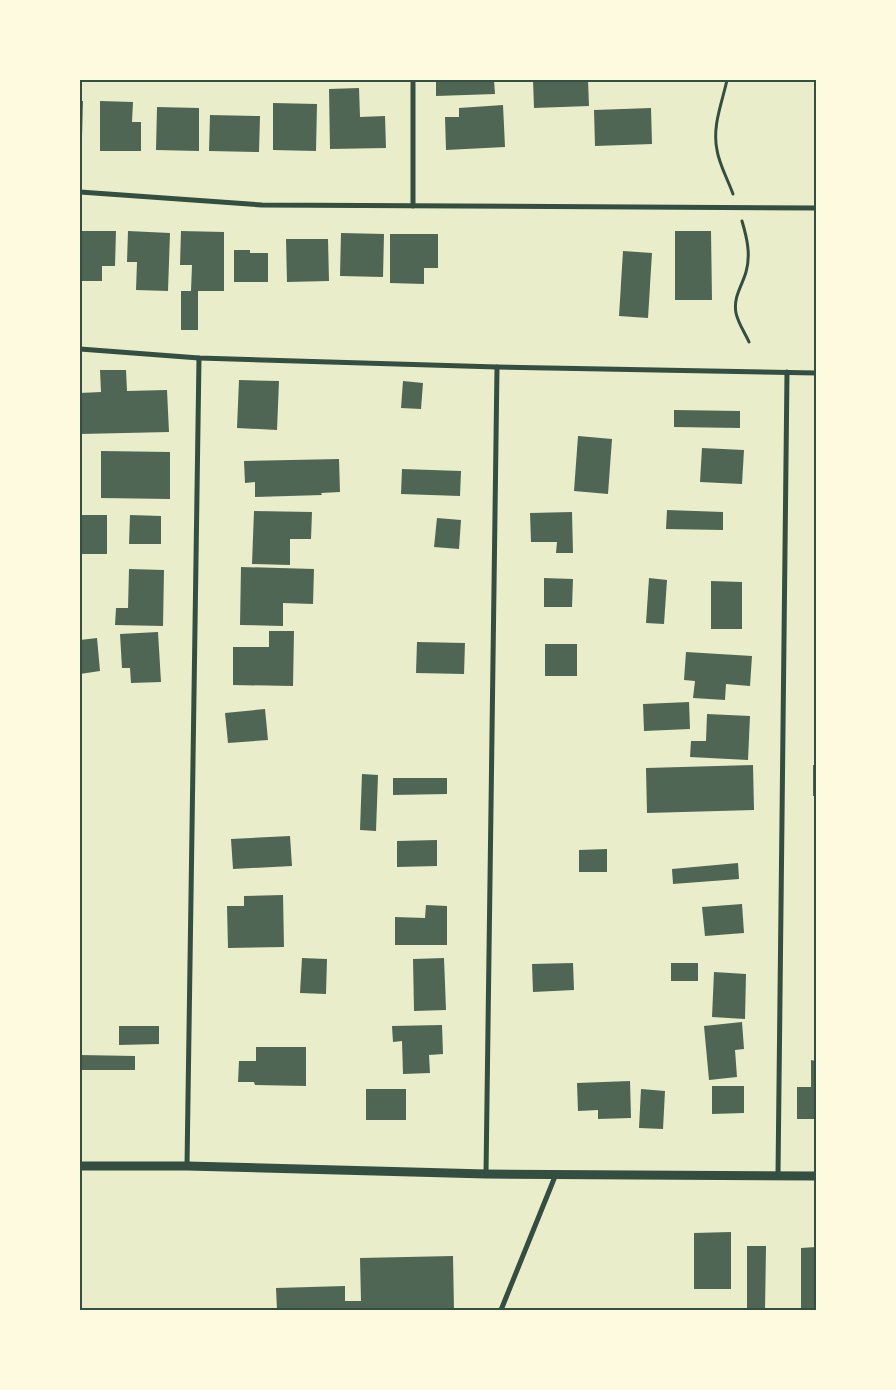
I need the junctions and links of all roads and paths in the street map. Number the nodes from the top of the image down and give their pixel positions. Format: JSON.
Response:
{"nodes":[{"id":1,"x":413,"y":80,"type":"edge"},
{"id":2,"x":80,"y":192,"type":"edge"},
{"id":3,"x":413,"y":206,"type":"junction"},
{"id":4,"x":816,"y":208,"type":"edge"},
{"id":5,"x":80,"y":349,"type":"edge"},
{"id":6,"x":199,"y":358,"type":"junction"},
{"id":7,"x":497,"y":367,"type":"junction"},
{"id":8,"x":787,"y":372,"type":"junction"},
{"id":9,"x":816,"y":372,"type":"edge"},
{"id":10,"x":80,"y":1166,"type":"edge"},
{"id":11,"x":186,"y":1166,"type":"junction"},
{"id":12,"x":486,"y":1174,"type":"junction"},
{"id":13,"x":556,"y":1174,"type":"junction"},
{"id":14,"x":778,"y":1175,"type":"junction"},
{"id":15,"x":816,"y":1176,"type":"edge"},
{"id":16,"x":501,"y":1310,"type":"edge"}],
"edges":[{"from":1,"to":3,"type":"street"},
{"from":2,"to":3,"type":"street"},
{"from":3,"to":4,"type":"street"},
{"from":5,"to":6,"type":"street"},
{"from":6,"to":7,"type":"street"},
{"from":6,"to":11,"type":"street"},
{"from":7,"to":8,"type":"street"},
{"from":7,"to":12,"type":"street"},
{"from":8,"to":9,"type":"street"},
{"from":8,"to":14,"type":"street"},
{"from":10,"to":11,"type":"street"},
{"from":11,"to":12,"type":"street"},
{"from":12,"to":13,"type":"street"},
{"from":13,"to":14,"type":"street"},
{"from":13,"to":16,"type":"street"},
{"from":14,"to":15,"type":"street"}]}
